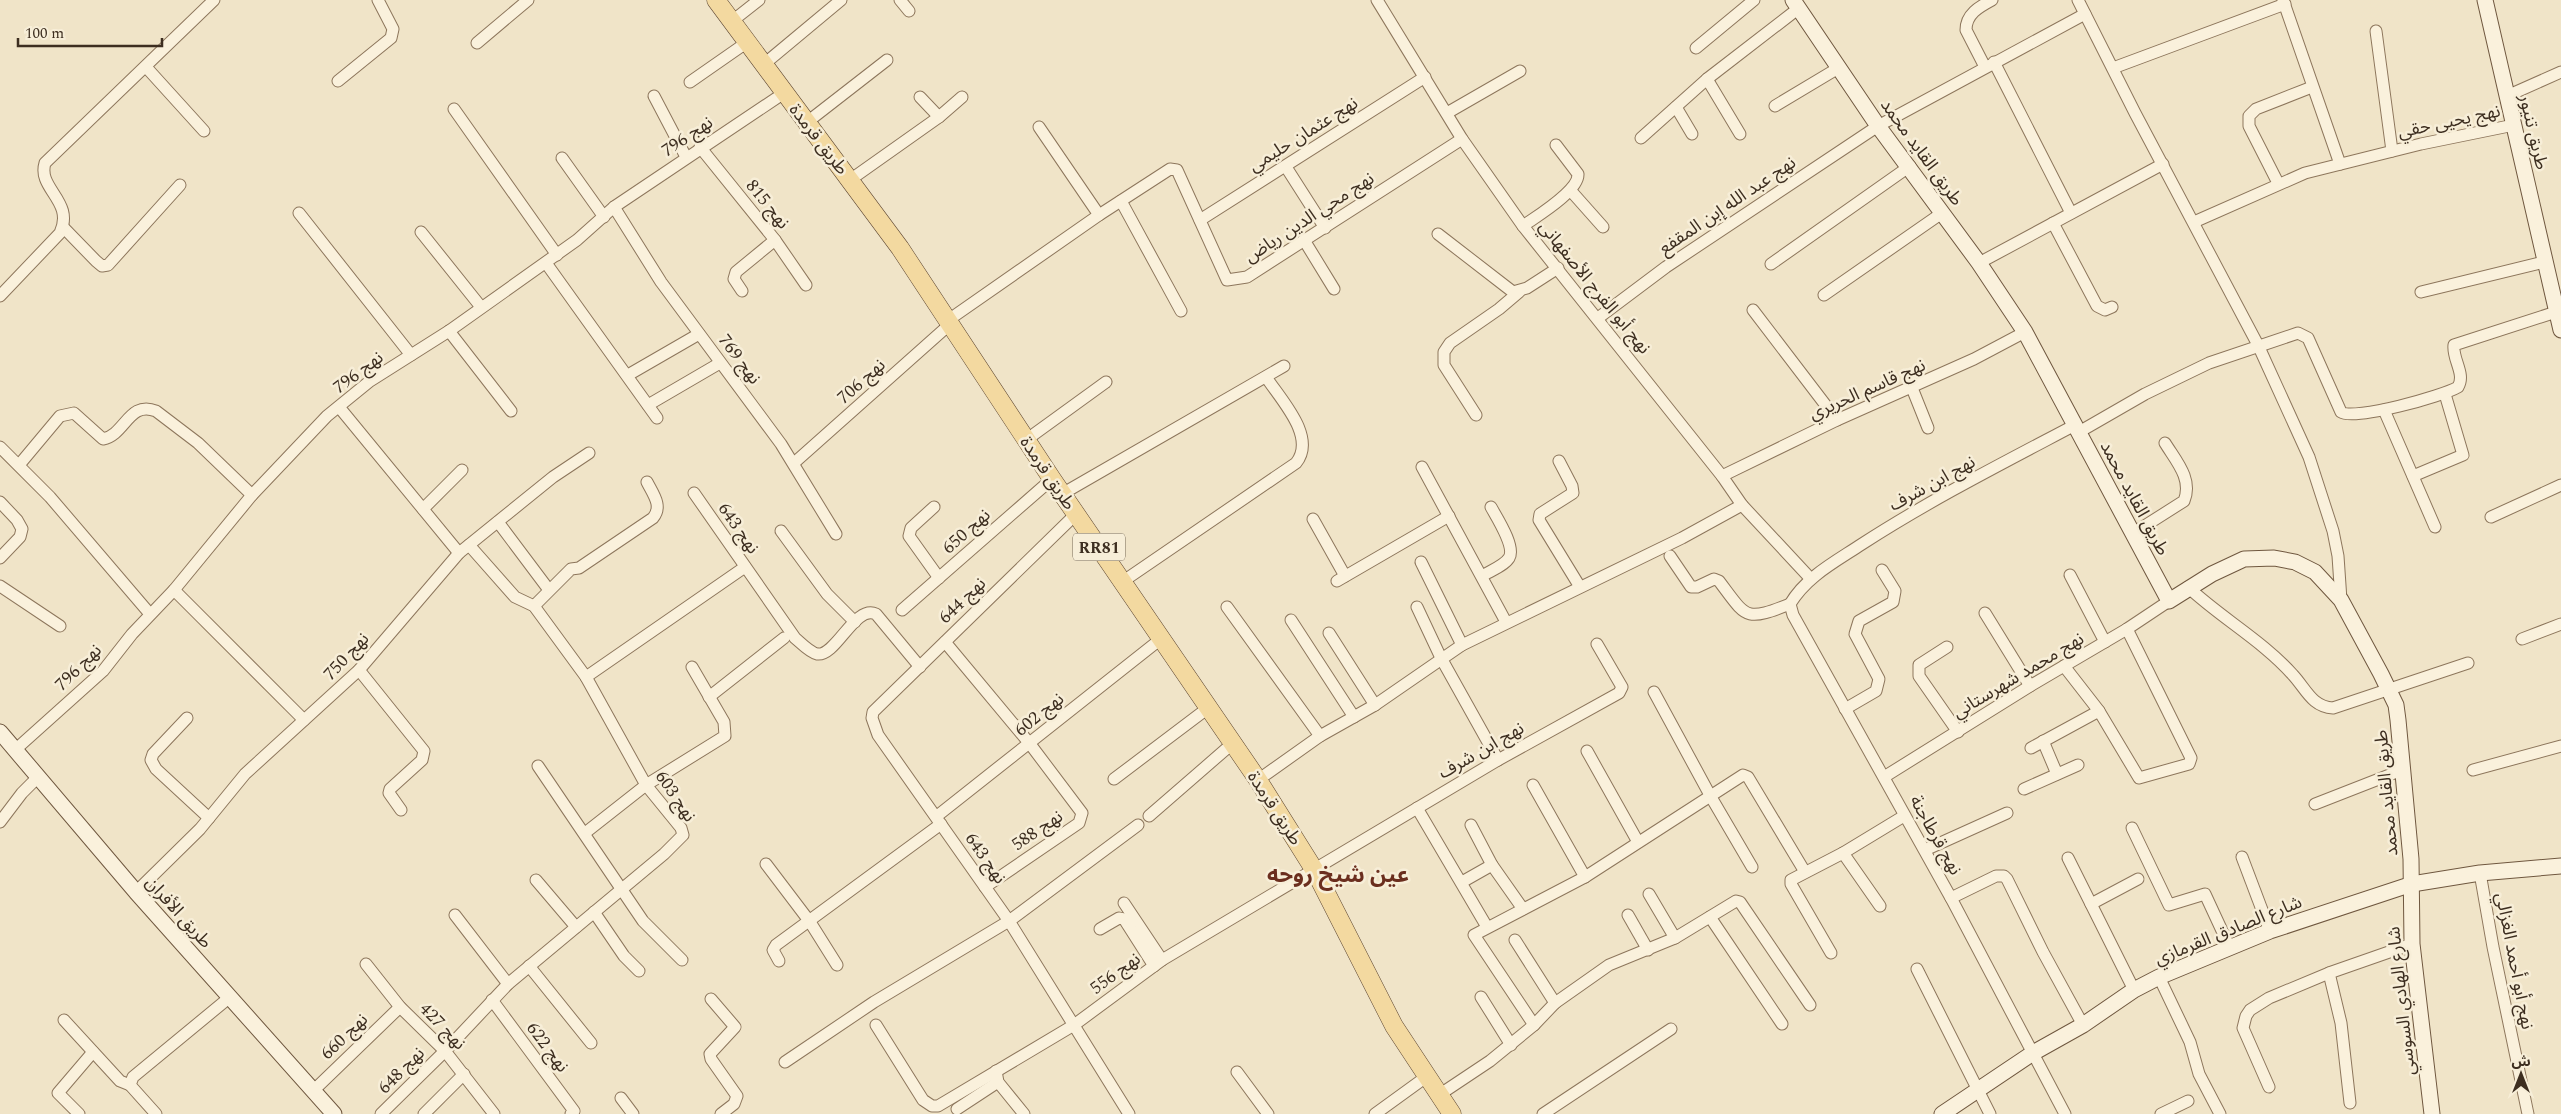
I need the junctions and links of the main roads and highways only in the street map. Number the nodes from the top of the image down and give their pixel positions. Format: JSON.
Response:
{"nodes":[{"id":1,"x":716,"y":0,"type":"edge"},
{"id":2,"x":2485,"y":0,"type":"edge"},
{"id":3,"x":1796,"y":4,"type":"edge"},
{"id":4,"x":2561,"y":330,"type":"edge"},
{"id":5,"x":0,"y":732,"type":"edge"},
{"id":6,"x":2561,"y":866,"type":"edge"},
{"id":7,"x":2412,"y":884,"type":"junction"},
{"id":8,"x":334,"y":1114,"type":"edge"},
{"id":9,"x":1452,"y":1114,"type":"edge"},
{"id":10,"x":1942,"y":1114,"type":"edge"},
{"id":11,"x":2432,"y":1114,"type":"edge"}],
"edges":[{"from":1,"to":9,"type":"main road","name":"طريق قرمدة","number":"RR81"},
{"from":2,"to":4,"type":"main road","name":"طريق تنيور"},
{"from":3,"to":7,"type":"main road","name":"طريق القايد محمد"},
{"from":5,"to":8,"type":"main road","name":"طريق الأفران"},
{"from":6,"to":7,"type":"main road","name":"شارع الصادق القرمازي"},
{"from":7,"to":10,"type":"main road","name":"شارع الصادق القرمازي"},
{"from":7,"to":11,"type":"main road","name":"شارع الهادي السوسي"}]}
